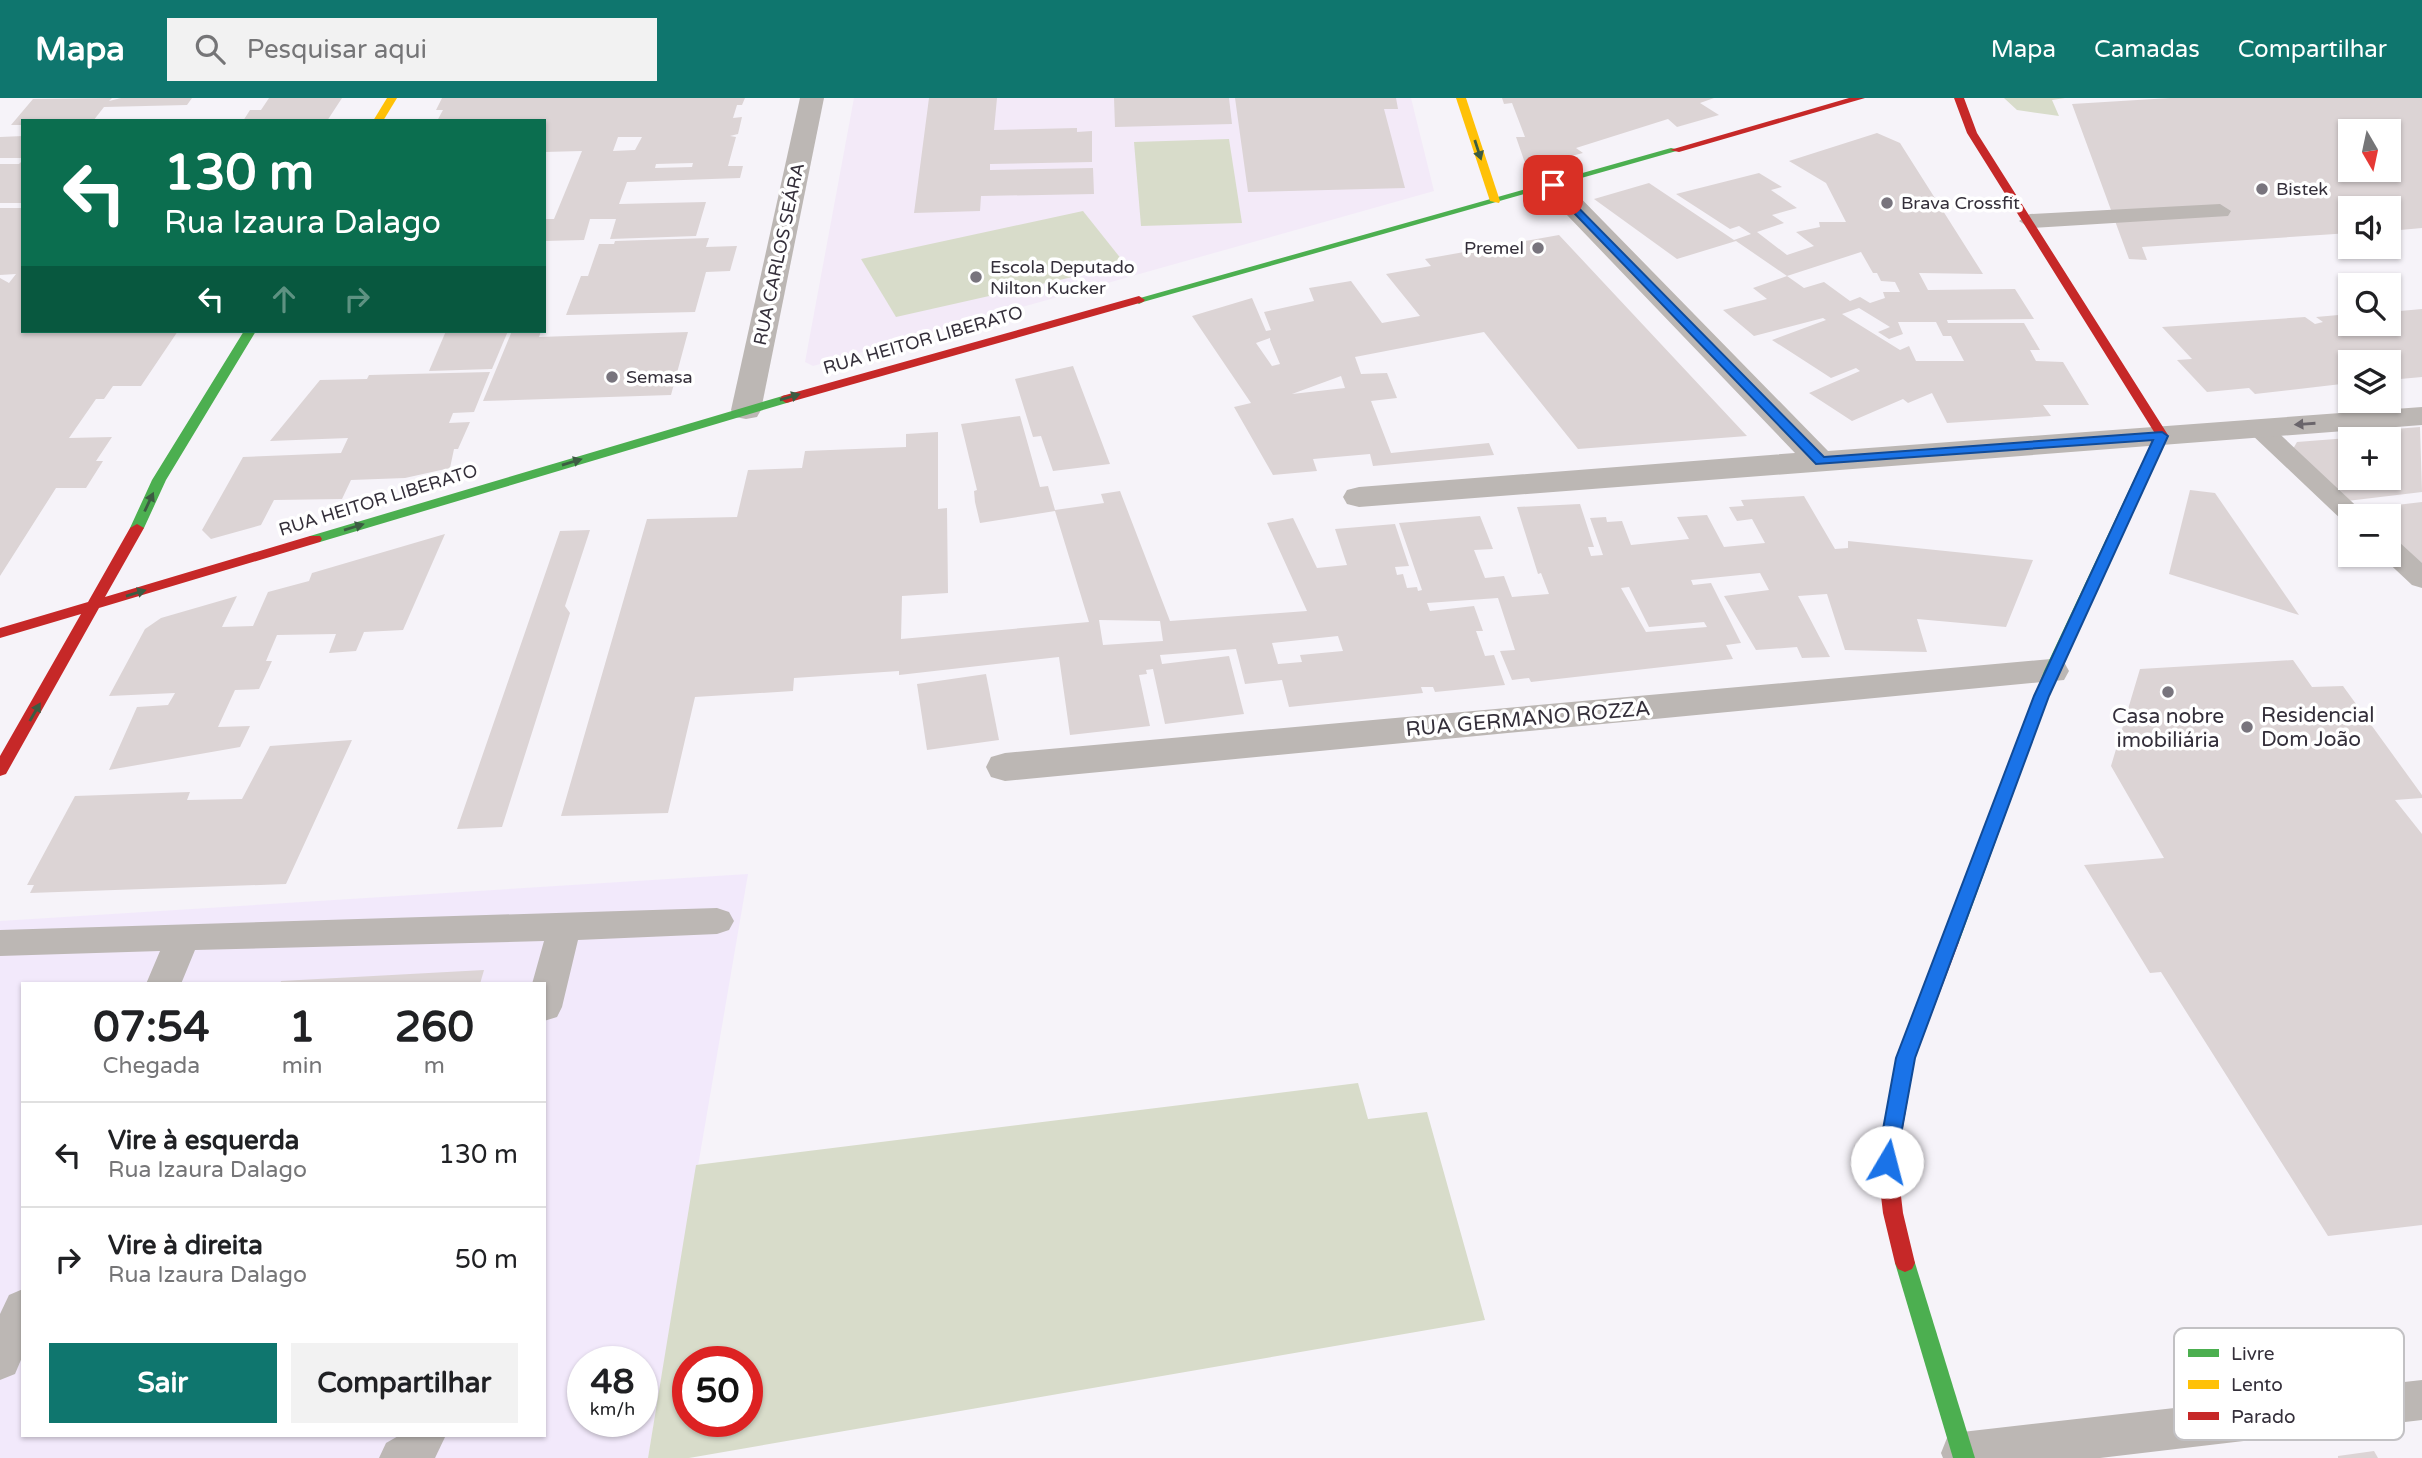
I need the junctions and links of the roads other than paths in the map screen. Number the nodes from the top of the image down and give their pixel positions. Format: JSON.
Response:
{"nodes":[{"id":1,"x":392,"y":98,"type":"edge"},
{"id":2,"x":812,"y":98,"type":"edge"},
{"id":3,"x":1461,"y":98,"type":"edge"},
{"id":4,"x":1860,"y":98,"type":"edge"},
{"id":5,"x":1959,"y":98,"type":"edge"},
{"id":6,"x":379,"y":119,"type":"edge"},
{"id":7,"x":1553,"y":185,"type":"junction"},
{"id":8,"x":1495,"y":201,"type":"junction"},
{"id":9,"x":2220,"y":211,"type":"dead end"},
{"id":10,"x":2030,"y":221,"type":"junction"},
{"id":11,"x":249,"y":333,"type":"edge"},
{"id":12,"x":746,"y":410,"type":"junction"},
{"id":13,"x":2422,"y":416,"type":"edge"},
{"id":14,"x":2259,"y":428,"type":"junction"},
{"id":15,"x":2162,"y":436,"type":"junction"},
{"id":16,"x":1821,"y":461,"type":"junction"},
{"id":17,"x":1359,"y":497,"type":"dead end"},
{"id":18,"x":2341,"y":504,"type":"edge"},
{"id":19,"x":2401,"y":559,"type":"edge"},
{"id":20,"x":2422,"y":579,"type":"edge"},
{"id":21,"x":95,"y":606,"type":"junction"},
{"id":22,"x":0,"y":633,"type":"edge"},
{"id":23,"x":2051,"y":671,"type":"junction"},
{"id":24,"x":1005,"y":767,"type":"dead end"},
{"id":25,"x":0,"y":770,"type":"edge"},
{"id":26,"x":718,"y":921,"type":"dead end"},
{"id":27,"x":564,"y":928,"type":"junction"},
{"id":28,"x":184,"y":936,"type":"junction"},
{"id":29,"x":0,"y":943,"type":"edge"},
{"id":30,"x":164,"y":982,"type":"edge"},
{"id":31,"x":546,"y":999,"type":"edge"},
{"id":32,"x":21,"y":1313,"type":"edge"},
{"id":33,"x":0,"y":1360,"type":"edge"},
{"id":34,"x":2422,"y":1400,"type":"edge"},
{"id":35,"x":2404,"y":1402,"type":"edge"},
{"id":36,"x":2174,"y":1430,"type":"edge"},
{"id":37,"x":424,"y":1437,"type":"edge"},
{"id":38,"x":1963,"y":1456,"type":"edge"},
{"id":39,"x":401,"y":1458,"type":"edge"}],
"edges":[{"from":1,"to":6,"type":"main road"},
{"from":2,"to":12,"type":"street","name":"RUA CARLOS SEÁRA"},
{"from":3,"to":8,"type":"main road","one_way":true},
{"from":4,"to":7,"type":"main road","name":"RUA HEITOR LIBERATO"},
{"from":5,"to":10,"type":"main road"},
{"from":7,"to":8,"type":"main road","name":"RUA HEITOR LIBERATO"},
{"from":7,"to":16,"type":"street"},
{"from":12,"to":8,"type":"main road","name":"RUA HEITOR LIBERATO","one_way":true},
{"from":9,"to":10,"type":"lane"},
{"from":10,"to":15,"type":"main road"},
{"from":21,"to":11,"type":"main road","one_way":true},
{"from":21,"to":12,"type":"main road","name":"RUA HEITOR LIBERATO","one_way":true},
{"from":13,"to":14,"type":"street","one_way":true},
{"from":14,"to":15,"type":"street"},
{"from":14,"to":18,"type":"lane"},
{"from":15,"to":16,"type":"street"},
{"from":15,"to":23,"type":"main road"},
{"from":16,"to":17,"type":"street"},
{"from":19,"to":20,"type":"lane"},
{"from":21,"to":22,"type":"main road","name":"RUA HEITOR LIBERATO"},
{"from":25,"to":21,"type":"main road","one_way":true},
{"from":23,"to":24,"type":"street","name":"RUA GERMANO ROZZA"},
{"from":23,"to":38,"type":"main road"},
{"from":26,"to":27,"type":"lane"},
{"from":27,"to":28,"type":"lane"},
{"from":27,"to":31,"type":"lane"},
{"from":28,"to":29,"type":"lane"},
{"from":28,"to":30,"type":"lane"},
{"from":32,"to":33,"type":"lane"},
{"from":34,"to":35,"type":"lane"},
{"from":36,"to":38,"type":"lane"},
{"from":37,"to":39,"type":"lane"}]}
